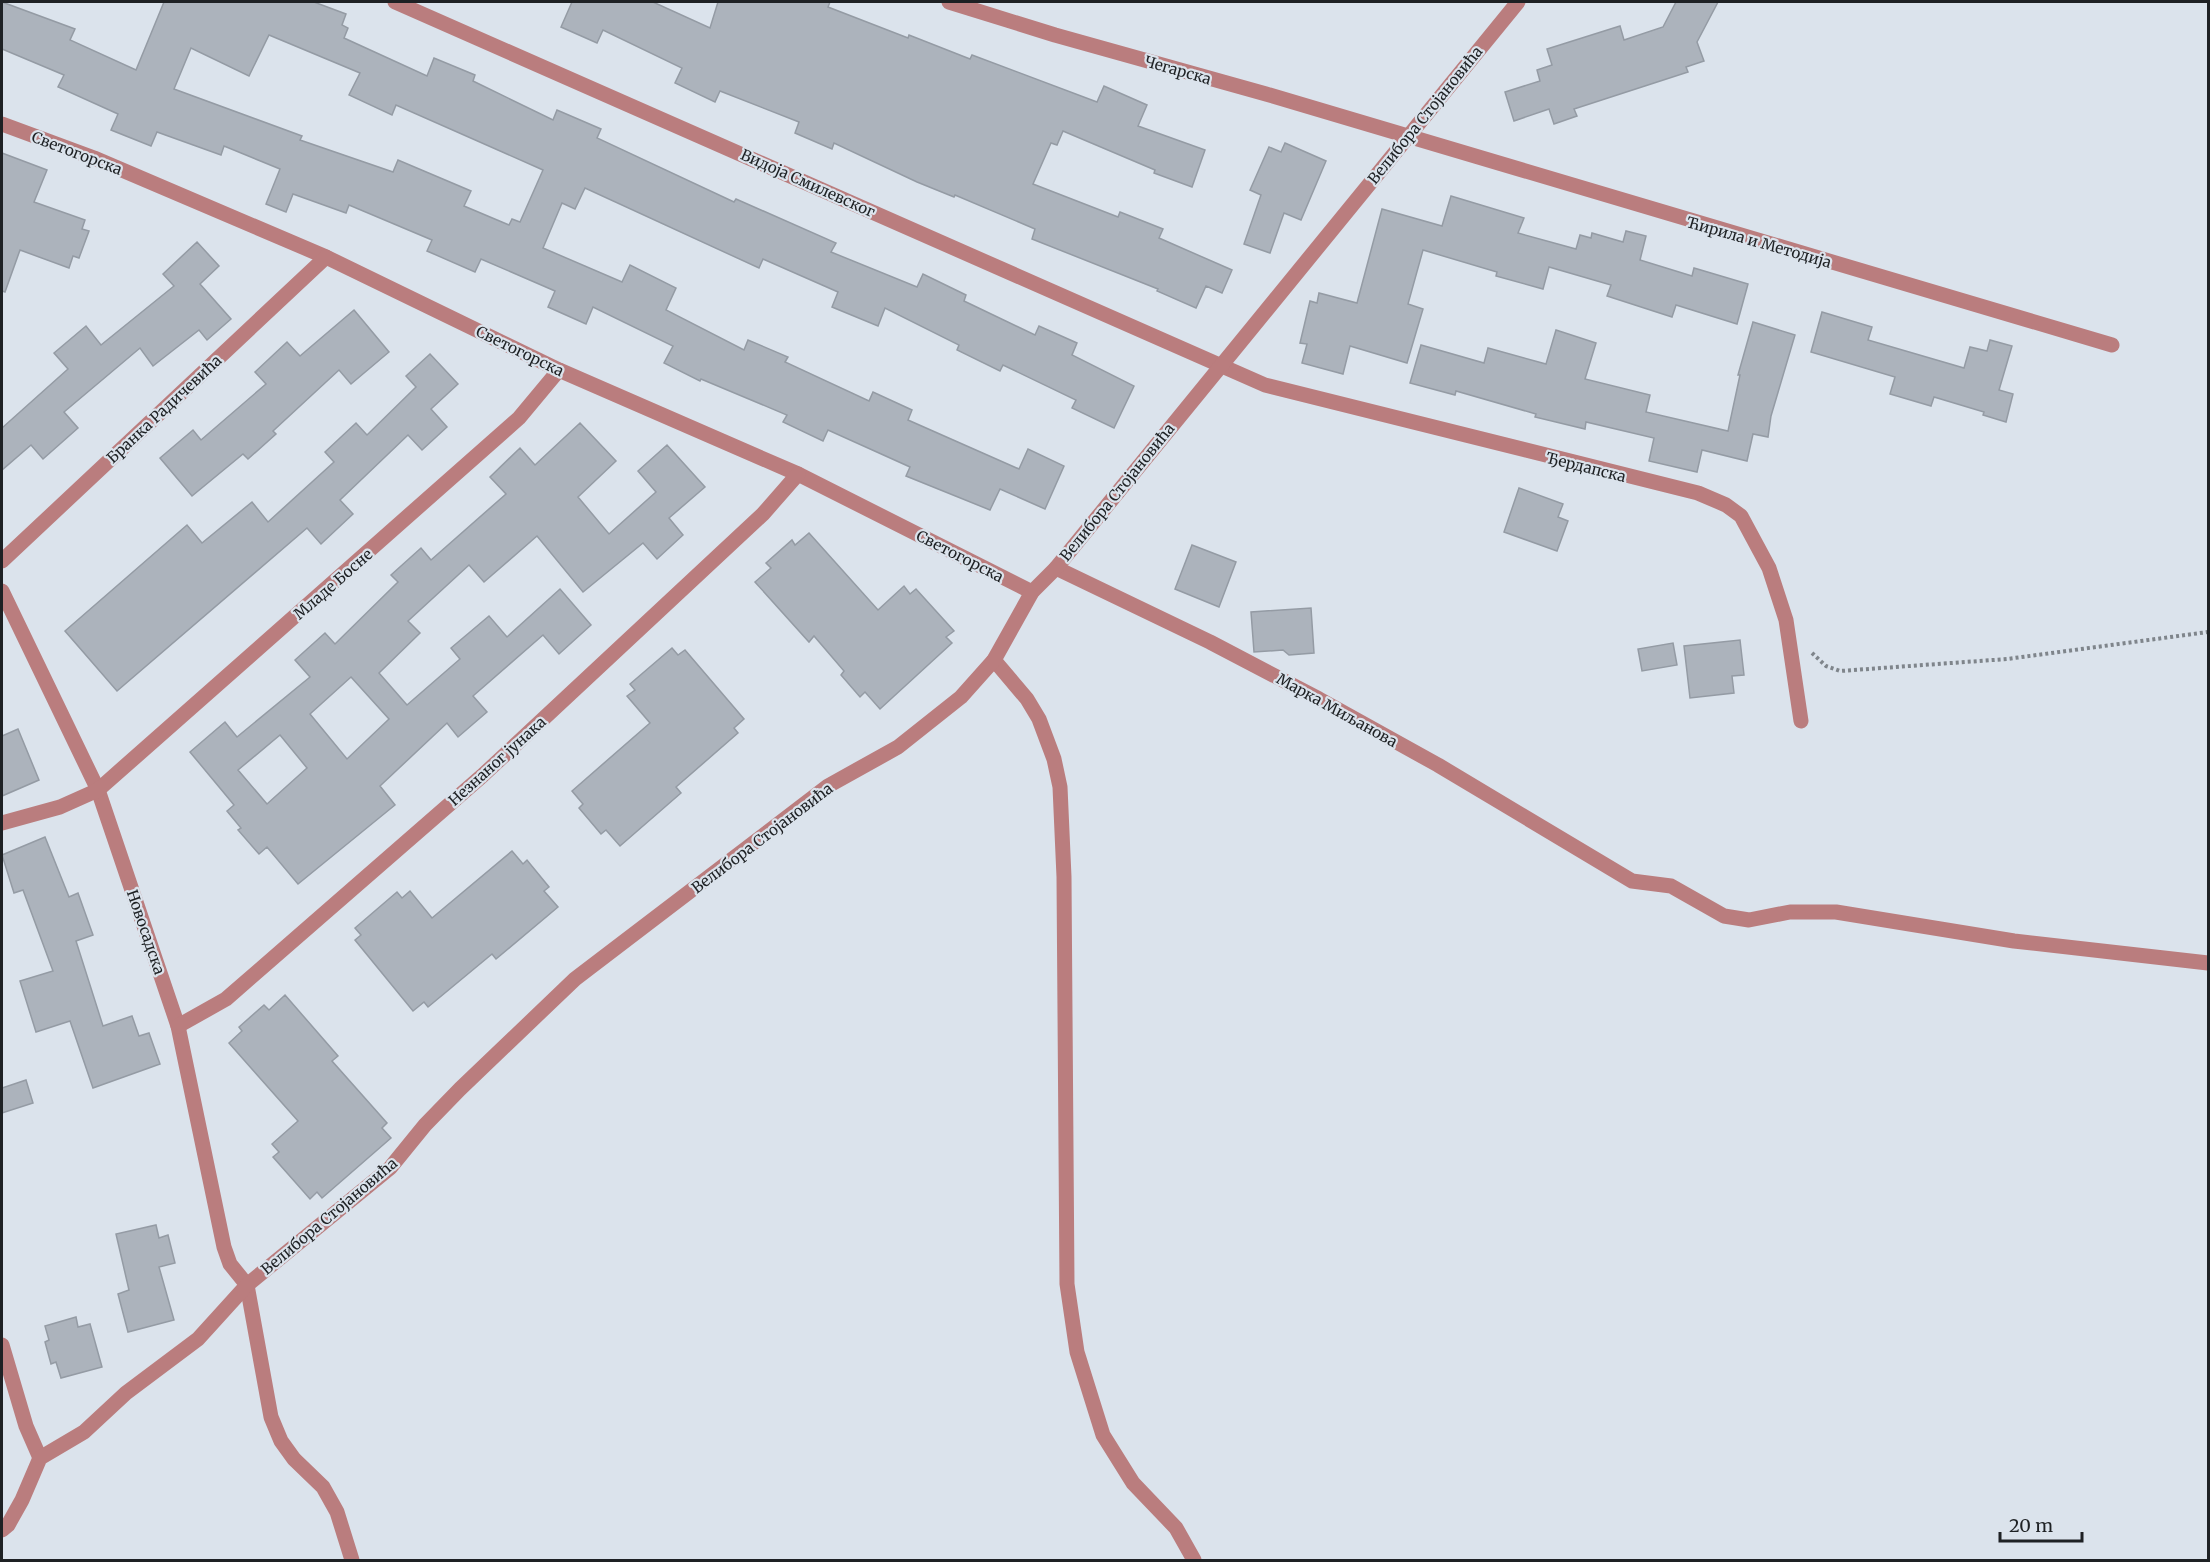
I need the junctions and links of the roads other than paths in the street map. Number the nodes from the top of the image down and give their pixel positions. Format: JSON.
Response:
{"nodes":[{"id":1,"x":395,"y":2,"type":"edge"},
{"id":2,"x":949,"y":2,"type":"edge"},
{"id":3,"x":1518,"y":2,"type":"edge"},
{"id":4,"x":2,"y":124,"type":"edge"},
{"id":5,"x":1407,"y":136,"type":"junction"},
{"id":6,"x":326,"y":257,"type":"junction"},
{"id":7,"x":2112,"y":345,"type":"dead end"},
{"id":8,"x":1221,"y":365,"type":"junction"},
{"id":9,"x":559,"y":370,"type":"junction"},
{"id":10,"x":798,"y":474,"type":"junction"},
{"id":11,"x":2,"y":561,"type":"edge"},
{"id":12,"x":1056,"y":568,"type":"junction"},
{"id":13,"x":2,"y":591,"type":"edge"},
{"id":14,"x":1032,"y":592,"type":"junction"},
{"id":15,"x":994,"y":660,"type":"junction"},
{"id":16,"x":1801,"y":721,"type":"dead end"},
{"id":17,"x":98,"y":790,"type":"junction"},
{"id":18,"x":2,"y":823,"type":"edge"},
{"id":19,"x":2208,"y":963,"type":"edge"},
{"id":20,"x":178,"y":1026,"type":"junction"},
{"id":21,"x":247,"y":1285,"type":"junction"},
{"id":22,"x":2,"y":1348,"type":"edge"},
{"id":23,"x":40,"y":1458,"type":"junction"},
{"id":24,"x":5,"y":1527,"type":"edge"},
{"id":25,"x":351,"y":1560,"type":"edge"},
{"id":26,"x":1194,"y":1560,"type":"edge"}],
"edges":[{"from":1,"to":8,"type":"street","name":"Видоја Смилевског"},
{"from":2,"to":5,"type":"street","name":"Чегарска"},
{"from":3,"to":5,"type":"street","name":"Велибора Стојановића"},
{"from":4,"to":6,"type":"street","name":"Светогорска"},
{"from":5,"to":7,"type":"street","name":"Ћирила и Методија"},
{"from":5,"to":8,"type":"street","name":"Велибора Стојановића"},
{"from":6,"to":9,"type":"street","name":"Светогорска"},
{"from":6,"to":11,"type":"street","name":"Бранка Радичевића"},
{"from":8,"to":12,"type":"street","name":"Велибора Стојановића"},
{"from":8,"to":16,"type":"street","name":"Ђердапска"},
{"from":9,"to":10,"type":"street","name":"Светогорска"},
{"from":9,"to":17,"type":"street","name":"Младе Босне"},
{"from":10,"to":14,"type":"street","name":"Светогорска"},
{"from":10,"to":20,"type":"street","name":"Незнаног јунака"},
{"from":12,"to":14,"type":"street","name":"Велибора Стојановића"},
{"from":12,"to":19,"type":"street","name":"Марка Миљанова"},
{"from":13,"to":17,"type":"street","name":"Новосадска"},
{"from":14,"to":15,"type":"street","name":"Велибора Стојановића"},
{"from":15,"to":21,"type":"street","name":"Велибора Стојановића"},
{"from":15,"to":26,"type":"street"},
{"from":17,"to":18,"type":"street","name":"Младе Босне"},
{"from":17,"to":20,"type":"street","name":"Новосадска"},
{"from":20,"to":21,"type":"street","name":"Новосадска"},
{"from":21,"to":23,"type":"street","name":"Велибора Стојановића"},
{"from":21,"to":25,"type":"street"},
{"from":22,"to":23,"type":"street"},
{"from":23,"to":24,"type":"street"}]}
